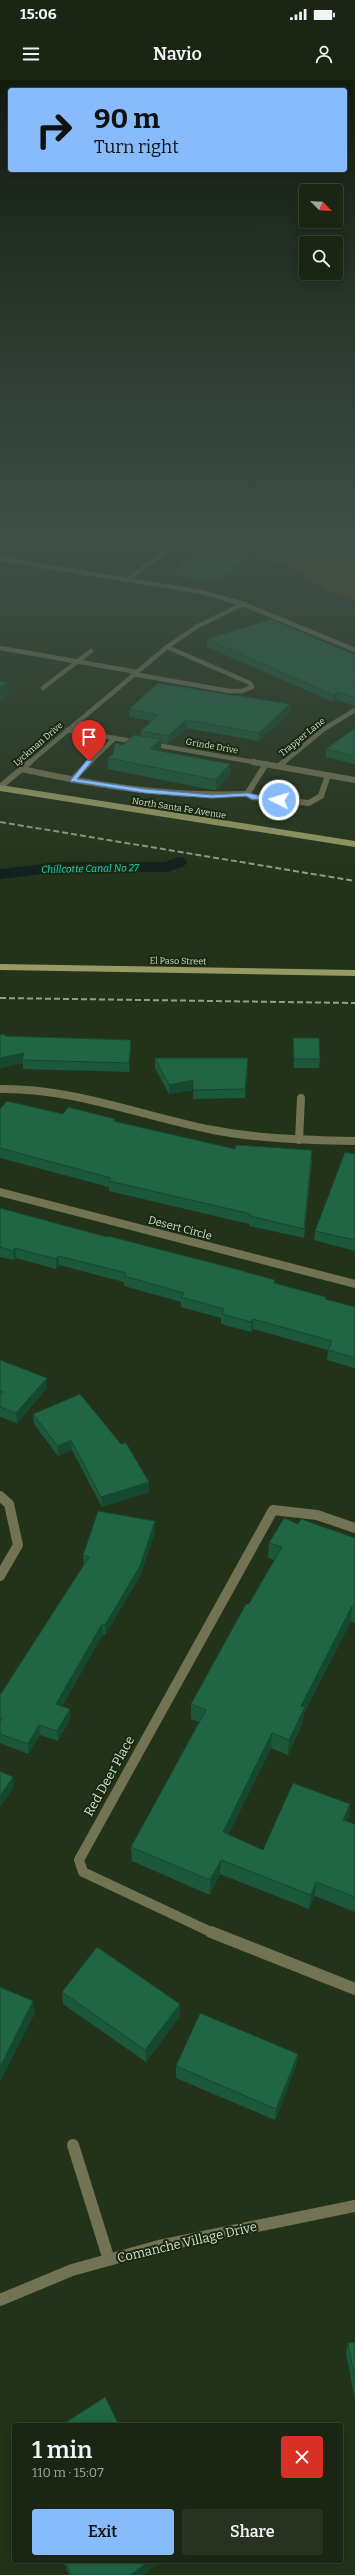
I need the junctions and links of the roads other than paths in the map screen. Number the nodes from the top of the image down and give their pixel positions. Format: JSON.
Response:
{"nodes":[{"id":1,"x":30,"y":653,"type":"edge"},
{"id":2,"x":88,"y":653,"type":"edge"},
{"id":3,"x":159,"y":653,"type":"edge"},
{"id":4,"x":182,"y":653,"type":"edge"},
{"id":5,"x":78,"y":662,"type":"junction"},
{"id":6,"x":135,"y":673,"type":"junction"},
{"id":7,"x":43,"y":688,"type":"dead end"},
{"id":8,"x":355,"y":710,"type":"edge"},
{"id":9,"x":67,"y":730,"type":"junction"},
{"id":10,"x":115,"y":738,"type":"junction"},
{"id":11,"x":266,"y":764,"type":"junction"},
{"id":12,"x":279,"y":766,"type":"junction"},
{"id":13,"x":22,"y":769,"type":"junction"},
{"id":14,"x":328,"y":775,"type":"junction"},
{"id":15,"x":72,"y":780,"type":"junction"},
{"id":16,"x":355,"y":780,"type":"edge"},
{"id":17,"x":0,"y":788,"type":"edge"},
{"id":18,"x":247,"y":794,"type":"junction"},
{"id":19,"x":355,"y":844,"type":"edge"},
{"id":20,"x":0,"y":967,"type":"edge"},
{"id":21,"x":355,"y":973,"type":"edge"},
{"id":22,"x":0,"y":1089,"type":"edge"},
{"id":23,"x":300,"y":1098,"type":"dead end"},
{"id":24,"x":299,"y":1140,"type":"junction"},
{"id":25,"x":355,"y":1141,"type":"edge"},
{"id":26,"x":0,"y":1192,"type":"edge"},
{"id":27,"x":355,"y":1284,"type":"edge"},
{"id":28,"x":0,"y":1496,"type":"edge"},
{"id":29,"x":355,"y":1528,"type":"edge"},
{"id":30,"x":0,"y":1576,"type":"edge"},
{"id":31,"x":355,"y":1989,"type":"edge"},
{"id":32,"x":73,"y":2145,"type":"dead end"},
{"id":33,"x":355,"y":2206,"type":"edge"},
{"id":34,"x":109,"y":2260,"type":"junction"},
{"id":35,"x":0,"y":2300,"type":"edge"}],
"edges":[{"from":1,"to":5,"type":"street"},
{"from":2,"to":5,"type":"street"},
{"from":3,"to":6,"type":"street","name":"Lyckman Drive"},
{"from":4,"to":6,"type":"street"},
{"from":5,"to":6,"type":"street"},
{"from":5,"to":7,"type":"street"},
{"from":6,"to":9,"type":"street","name":"Lyckman Drive"},
{"from":8,"to":12,"type":"street","name":"Trapper Lane"},
{"from":9,"to":10,"type":"street","name":"Grinde Drive"},
{"from":9,"to":13,"type":"street","name":"Lyckman Drive"},
{"from":10,"to":11,"type":"street","name":"Grinde Drive"},
{"from":10,"to":15,"type":"street"},
{"from":11,"to":12,"type":"street","name":"Grinde Drive"},
{"from":11,"to":18,"type":"street"},
{"from":12,"to":14,"type":"street","name":"Grinde Drive"},
{"from":13,"to":15,"type":"street"},
{"from":13,"to":17,"type":"street","name":"Lyckman Drive"},
{"from":14,"to":16,"type":"street","name":"Grinde Drive"},
{"from":14,"to":18,"type":"street"},
{"from":15,"to":18,"type":"street"},
{"from":17,"to":19,"type":"main road","name":"North Santa Fe Avenue"},
{"from":20,"to":21,"type":"main road","name":"El Paso Street"},
{"from":22,"to":24,"type":"street"},
{"from":23,"to":24,"type":"street"},
{"from":24,"to":25,"type":"street"},
{"from":26,"to":27,"type":"street","name":"Desert Circle"},
{"from":28,"to":30,"type":"street"},
{"from":29,"to":31,"type":"street","name":"Red Deer Place"},
{"from":32,"to":34,"type":"street"},
{"from":33,"to":34,"type":"street","name":"Comanche Village Drive"},
{"from":34,"to":35,"type":"street","name":"Comanche Village Drive"}]}
